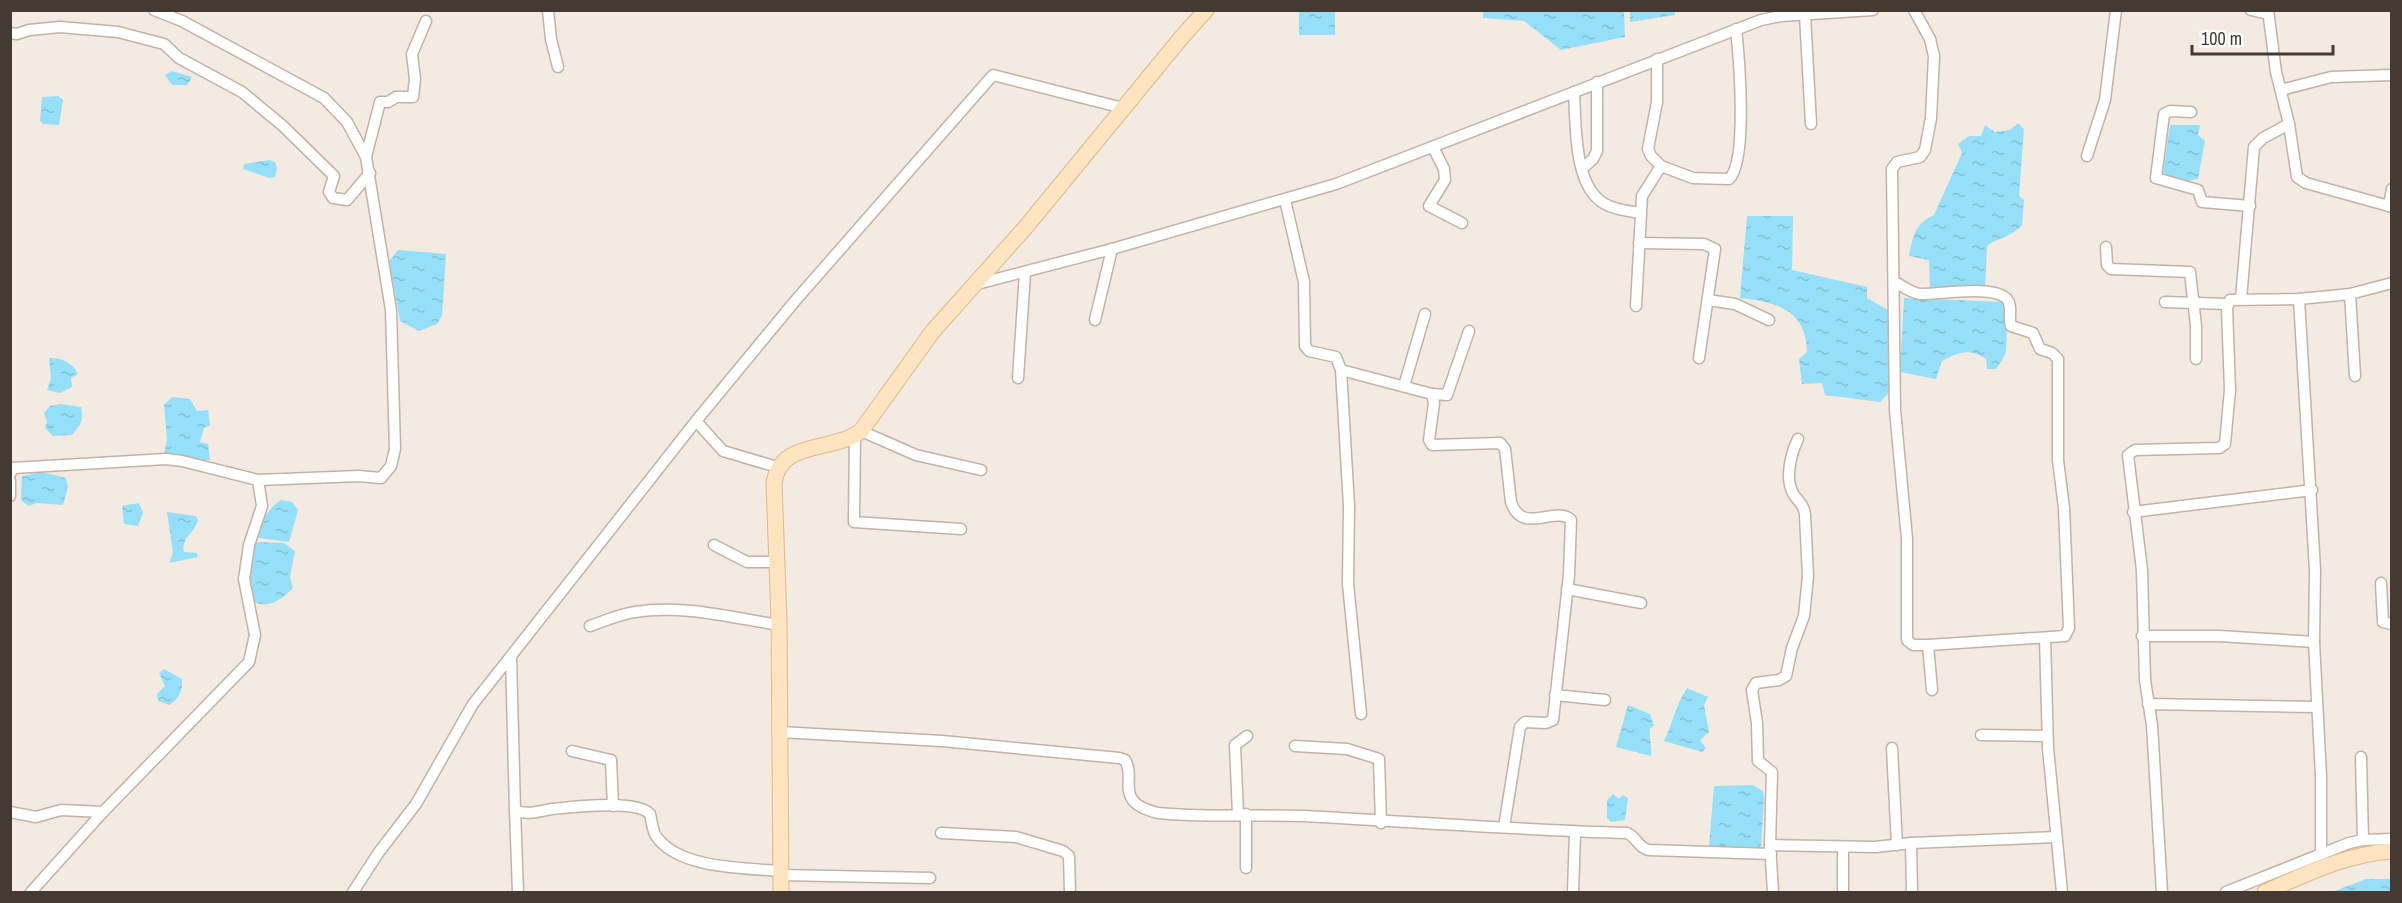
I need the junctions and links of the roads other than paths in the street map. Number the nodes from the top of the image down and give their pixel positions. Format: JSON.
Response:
{"nodes":[{"id":1,"x":154,"y":10,"type":"edge"},
{"id":2,"x":549,"y":10,"type":"edge"},
{"id":3,"x":1206,"y":10,"type":"edge"},
{"id":4,"x":1873,"y":10,"type":"edge"},
{"id":5,"x":1914,"y":10,"type":"edge"},
{"id":6,"x":2116,"y":10,"type":"edge"},
{"id":7,"x":2251,"y":10,"type":"edge"},
{"id":8,"x":2268,"y":12,"type":"edge"},
{"id":9,"x":1804,"y":15,"type":"junction"},
{"id":10,"x":426,"y":21,"type":"dead end"},
{"id":11,"x":1737,"y":29,"type":"junction"},
{"id":12,"x":10,"y":33,"type":"edge"},
{"id":13,"x":1657,"y":59,"type":"junction"},
{"id":14,"x":558,"y":67,"type":"dead end"},
{"id":15,"x":2391,"y":75,"type":"edge"},
{"id":16,"x":1597,"y":82,"type":"junction"},
{"id":17,"x":2281,"y":90,"type":"junction"},
{"id":18,"x":1574,"y":92,"type":"junction"},
{"id":19,"x":1123,"y":108,"type":"junction"},
{"id":20,"x":2191,"y":112,"type":"dead end"},
{"id":21,"x":1811,"y":124,"type":"dead end"},
{"id":22,"x":2287,"y":125,"type":"junction"},
{"id":23,"x":1433,"y":147,"type":"junction"},
{"id":24,"x":2087,"y":156,"type":"dead end"},
{"id":25,"x":366,"y":157,"type":"junction"},
{"id":26,"x":1661,"y":166,"type":"junction"},
{"id":27,"x":1582,"y":169,"type":"junction"},
{"id":28,"x":370,"y":173,"type":"junction"},
{"id":29,"x":2391,"y":189,"type":"edge"},
{"id":30,"x":1285,"y":200,"type":"junction"},
{"id":31,"x":2250,"y":206,"type":"junction"},
{"id":32,"x":2390,"y":206,"type":"edge"},
{"id":33,"x":1640,"y":213,"type":"junction"},
{"id":34,"x":1462,"y":223,"type":"dead end"},
{"id":35,"x":1639,"y":243,"type":"junction"},
{"id":36,"x":2106,"y":247,"type":"dead end"},
{"id":37,"x":1112,"y":249,"type":"junction"},
{"id":38,"x":1025,"y":273,"type":"junction"},
{"id":39,"x":982,"y":279,"type":"junction"},
{"id":40,"x":1895,"y":282,"type":"junction"},
{"id":41,"x":2391,"y":283,"type":"edge"},
{"id":42,"x":2350,"y":294,"type":"junction"},
{"id":43,"x":2241,"y":299,"type":"junction"},
{"id":44,"x":2299,"y":299,"type":"junction"},
{"id":45,"x":1708,"y":300,"type":"junction"},
{"id":46,"x":2164,"y":302,"type":"dead end"},
{"id":47,"x":2193,"y":303,"type":"junction"},
{"id":48,"x":2228,"y":304,"type":"junction"},
{"id":49,"x":1636,"y":306,"type":"dead end"},
{"id":50,"x":1425,"y":314,"type":"dead end"},
{"id":51,"x":1095,"y":320,"type":"dead end"},
{"id":52,"x":1769,"y":320,"type":"dead end"},
{"id":53,"x":1469,"y":331,"type":"dead end"},
{"id":54,"x":1699,"y":358,"type":"dead end"},
{"id":55,"x":2196,"y":359,"type":"dead end"},
{"id":56,"x":1341,"y":370,"type":"junction"},
{"id":57,"x":2355,"y":376,"type":"dead end"},
{"id":58,"x":1018,"y":378,"type":"dead end"},
{"id":59,"x":1404,"y":386,"type":"junction"},
{"id":60,"x":1432,"y":394,"type":"junction"},
{"id":61,"x":696,"y":421,"type":"junction"},
{"id":62,"x":858,"y":433,"type":"junction"},
{"id":63,"x":1798,"y":439,"type":"dead end"},
{"id":64,"x":777,"y":467,"type":"junction"},
{"id":65,"x":981,"y":470,"type":"dead end"},
{"id":66,"x":10,"y":474,"type":"edge"},
{"id":67,"x":258,"y":480,"type":"junction"},
{"id":68,"x":10,"y":481,"type":"edge"},
{"id":69,"x":2312,"y":490,"type":"junction"},
{"id":70,"x":10,"y":496,"type":"edge"},
{"id":71,"x":2133,"y":512,"type":"junction"},
{"id":72,"x":961,"y":529,"type":"dead end"},
{"id":73,"x":714,"y":545,"type":"dead end"},
{"id":74,"x":777,"y":562,"type":"junction"},
{"id":75,"x":2381,"y":583,"type":"dead end"},
{"id":76,"x":1567,"y":589,"type":"junction"},
{"id":77,"x":1641,"y":603,"type":"dead end"},
{"id":78,"x":2391,"y":624,"type":"edge"},
{"id":79,"x":779,"y":625,"type":"junction"},
{"id":80,"x":590,"y":626,"type":"dead end"},
{"id":81,"x":2142,"y":636,"type":"junction"},
{"id":82,"x":2045,"y":638,"type":"junction"},
{"id":83,"x":2314,"y":642,"type":"junction"},
{"id":84,"x":1928,"y":645,"type":"junction"},
{"id":85,"x":511,"y":656,"type":"junction"},
{"id":86,"x":1932,"y":690,"type":"dead end"},
{"id":87,"x":1555,"y":695,"type":"junction"},
{"id":88,"x":1605,"y":700,"type":"dead end"},
{"id":89,"x":2148,"y":704,"type":"junction"},
{"id":90,"x":2316,"y":707,"type":"junction"},
{"id":91,"x":1361,"y":714,"type":"dead end"},
{"id":92,"x":780,"y":732,"type":"junction"},
{"id":93,"x":1981,"y":735,"type":"dead end"},
{"id":94,"x":1247,"y":736,"type":"dead end"},
{"id":95,"x":2047,"y":736,"type":"junction"},
{"id":96,"x":1295,"y":746,"type":"dead end"},
{"id":97,"x":1892,"y":748,"type":"dead end"},
{"id":98,"x":572,"y":751,"type":"dead end"},
{"id":99,"x":2361,"y":757,"type":"dead end"},
{"id":100,"x":613,"y":806,"type":"junction"},
{"id":101,"x":515,"y":810,"type":"junction"},
{"id":102,"x":10,"y":812,"type":"edge"},
{"id":103,"x":103,"y":812,"type":"junction"},
{"id":104,"x":1242,"y":814,"type":"junction"},
{"id":105,"x":1381,"y":823,"type":"junction"},
{"id":106,"x":1504,"y":827,"type":"junction"},
{"id":107,"x":941,"y":833,"type":"dead end"},
{"id":108,"x":1575,"y":833,"type":"junction"},
{"id":109,"x":2056,"y":837,"type":"junction"},
{"id":110,"x":2391,"y":838,"type":"edge"},
{"id":111,"x":2363,"y":840,"type":"junction"},
{"id":112,"x":1911,"y":843,"type":"junction"},
{"id":113,"x":1897,"y":845,"type":"junction"},
{"id":114,"x":1843,"y":847,"type":"junction"},
{"id":115,"x":1771,"y":850,"type":"junction"},
{"id":116,"x":2391,"y":851,"type":"edge"},
{"id":117,"x":2321,"y":854,"type":"junction"},
{"id":118,"x":1246,"y":868,"type":"dead end"},
{"id":119,"x":780,"y":873,"type":"junction"},
{"id":120,"x":930,"y":878,"type":"dead end"},
{"id":121,"x":31,"y":892,"type":"edge"},
{"id":122,"x":353,"y":892,"type":"edge"},
{"id":123,"x":518,"y":892,"type":"edge"},
{"id":124,"x":781,"y":892,"type":"edge"},
{"id":125,"x":1070,"y":892,"type":"edge"},
{"id":126,"x":1573,"y":892,"type":"edge"},
{"id":127,"x":1773,"y":892,"type":"edge"},
{"id":128,"x":1843,"y":892,"type":"edge"},
{"id":129,"x":1912,"y":892,"type":"edge"},
{"id":130,"x":2062,"y":892,"type":"edge"},
{"id":131,"x":2162,"y":892,"type":"edge"},
{"id":132,"x":2226,"y":892,"type":"edge"},
{"id":133,"x":2265,"y":892,"type":"edge"}],
"edges":[{"from":1,"to":25,"type":"street"},
{"from":2,"to":14,"type":"street"},
{"from":3,"to":19,"type":"street"},
{"from":4,"to":9,"type":"street"},
{"from":5,"to":40,"type":"street"},
{"from":6,"to":24,"type":"street"},
{"from":7,"to":8,"type":"street"},
{"from":8,"to":17,"type":"street"},
{"from":9,"to":11,"type":"street"},
{"from":9,"to":21,"type":"street"},
{"from":10,"to":25,"type":"street"},
{"from":11,"to":13,"type":"street"},
{"from":11,"to":26,"type":"street"},
{"from":12,"to":28,"type":"street"},
{"from":13,"to":16,"type":"street"},
{"from":13,"to":26,"type":"street"},
{"from":15,"to":17,"type":"street"},
{"from":16,"to":18,"type":"street"},
{"from":16,"to":27,"type":"street"},
{"from":17,"to":22,"type":"street"},
{"from":18,"to":23,"type":"street"},
{"from":18,"to":27,"type":"street"},
{"from":19,"to":39,"type":"street"},
{"from":19,"to":61,"type":"street"},
{"from":20,"to":31,"type":"street"},
{"from":22,"to":31,"type":"street"},
{"from":22,"to":32,"type":"street"},
{"from":23,"to":30,"type":"street"},
{"from":23,"to":34,"type":"street"},
{"from":25,"to":28,"type":"street"},
{"from":26,"to":33,"type":"street"},
{"from":27,"to":33,"type":"street"},
{"from":28,"to":67,"type":"street"},
{"from":29,"to":32,"type":"street"},
{"from":30,"to":37,"type":"street"},
{"from":30,"to":56,"type":"street"},
{"from":31,"to":43,"type":"street"},
{"from":33,"to":35,"type":"street"},
{"from":35,"to":45,"type":"street"},
{"from":35,"to":49,"type":"street"},
{"from":36,"to":47,"type":"street"},
{"from":37,"to":38,"type":"street"},
{"from":37,"to":51,"type":"street"},
{"from":38,"to":39,"type":"street"},
{"from":38,"to":58,"type":"street"},
{"from":39,"to":62,"type":"street"},
{"from":40,"to":82,"type":"street"},
{"from":40,"to":84,"type":"street"},
{"from":41,"to":42,"type":"street"},
{"from":42,"to":44,"type":"street"},
{"from":42,"to":57,"type":"street"},
{"from":43,"to":44,"type":"street"},
{"from":43,"to":48,"type":"street"},
{"from":44,"to":69,"type":"street"},
{"from":45,"to":52,"type":"street"},
{"from":45,"to":54,"type":"street"},
{"from":46,"to":47,"type":"street"},
{"from":47,"to":48,"type":"street"},
{"from":47,"to":55,"type":"street"},
{"from":48,"to":71,"type":"street"},
{"from":50,"to":59,"type":"street"},
{"from":53,"to":60,"type":"street"},
{"from":56,"to":59,"type":"street"},
{"from":56,"to":91,"type":"street"},
{"from":59,"to":60,"type":"street"},
{"from":60,"to":76,"type":"street"},
{"from":61,"to":64,"type":"street"},
{"from":61,"to":85,"type":"street"},
{"from":62,"to":64,"type":"street"},
{"from":62,"to":65,"type":"street"},
{"from":62,"to":72,"type":"street"},
{"from":63,"to":115,"type":"street"},
{"from":64,"to":74,"type":"street"},
{"from":66,"to":67,"type":"street"},
{"from":67,"to":103,"type":"street"},
{"from":68,"to":70,"type":"street"},
{"from":69,"to":71,"type":"street"},
{"from":69,"to":83,"type":"street"},
{"from":71,"to":81,"type":"street"},
{"from":73,"to":74,"type":"street"},
{"from":74,"to":79,"type":"street"},
{"from":75,"to":78,"type":"street"},
{"from":76,"to":77,"type":"street"},
{"from":76,"to":87,"type":"street"},
{"from":79,"to":80,"type":"street"},
{"from":79,"to":92,"type":"street"},
{"from":81,"to":83,"type":"street"},
{"from":81,"to":89,"type":"street"},
{"from":82,"to":84,"type":"street"},
{"from":82,"to":95,"type":"street"},
{"from":83,"to":90,"type":"street"},
{"from":84,"to":86,"type":"street"},
{"from":85,"to":101,"type":"street"},
{"from":85,"to":122,"type":"street"},
{"from":87,"to":88,"type":"street"},
{"from":87,"to":106,"type":"street"},
{"from":89,"to":90,"type":"street"},
{"from":89,"to":131,"type":"street"},
{"from":90,"to":117,"type":"street"},
{"from":92,"to":104,"type":"street"},
{"from":92,"to":119,"type":"street"},
{"from":93,"to":95,"type":"street"},
{"from":94,"to":104,"type":"street"},
{"from":95,"to":109,"type":"street"},
{"from":96,"to":105,"type":"street"},
{"from":97,"to":113,"type":"street"},
{"from":98,"to":100,"type":"street"},
{"from":99,"to":111,"type":"street"},
{"from":100,"to":101,"type":"street"},
{"from":100,"to":119,"type":"street"},
{"from":101,"to":123,"type":"street"},
{"from":102,"to":103,"type":"street"},
{"from":103,"to":121,"type":"street"},
{"from":104,"to":105,"type":"street"},
{"from":104,"to":118,"type":"street"},
{"from":105,"to":106,"type":"street"},
{"from":106,"to":108,"type":"street"},
{"from":107,"to":125,"type":"street"},
{"from":108,"to":115,"type":"street"},
{"from":108,"to":126,"type":"street"},
{"from":109,"to":112,"type":"street"},
{"from":109,"to":130,"type":"street"},
{"from":110,"to":111,"type":"street"},
{"from":111,"to":117,"type":"street"},
{"from":112,"to":113,"type":"street"},
{"from":112,"to":129,"type":"street"},
{"from":113,"to":114,"type":"street"},
{"from":114,"to":115,"type":"street"},
{"from":114,"to":128,"type":"street"},
{"from":115,"to":127,"type":"street"},
{"from":116,"to":133,"type":"street"},
{"from":117,"to":132,"type":"street"},
{"from":119,"to":120,"type":"street"},
{"from":119,"to":124,"type":"street"}]}
